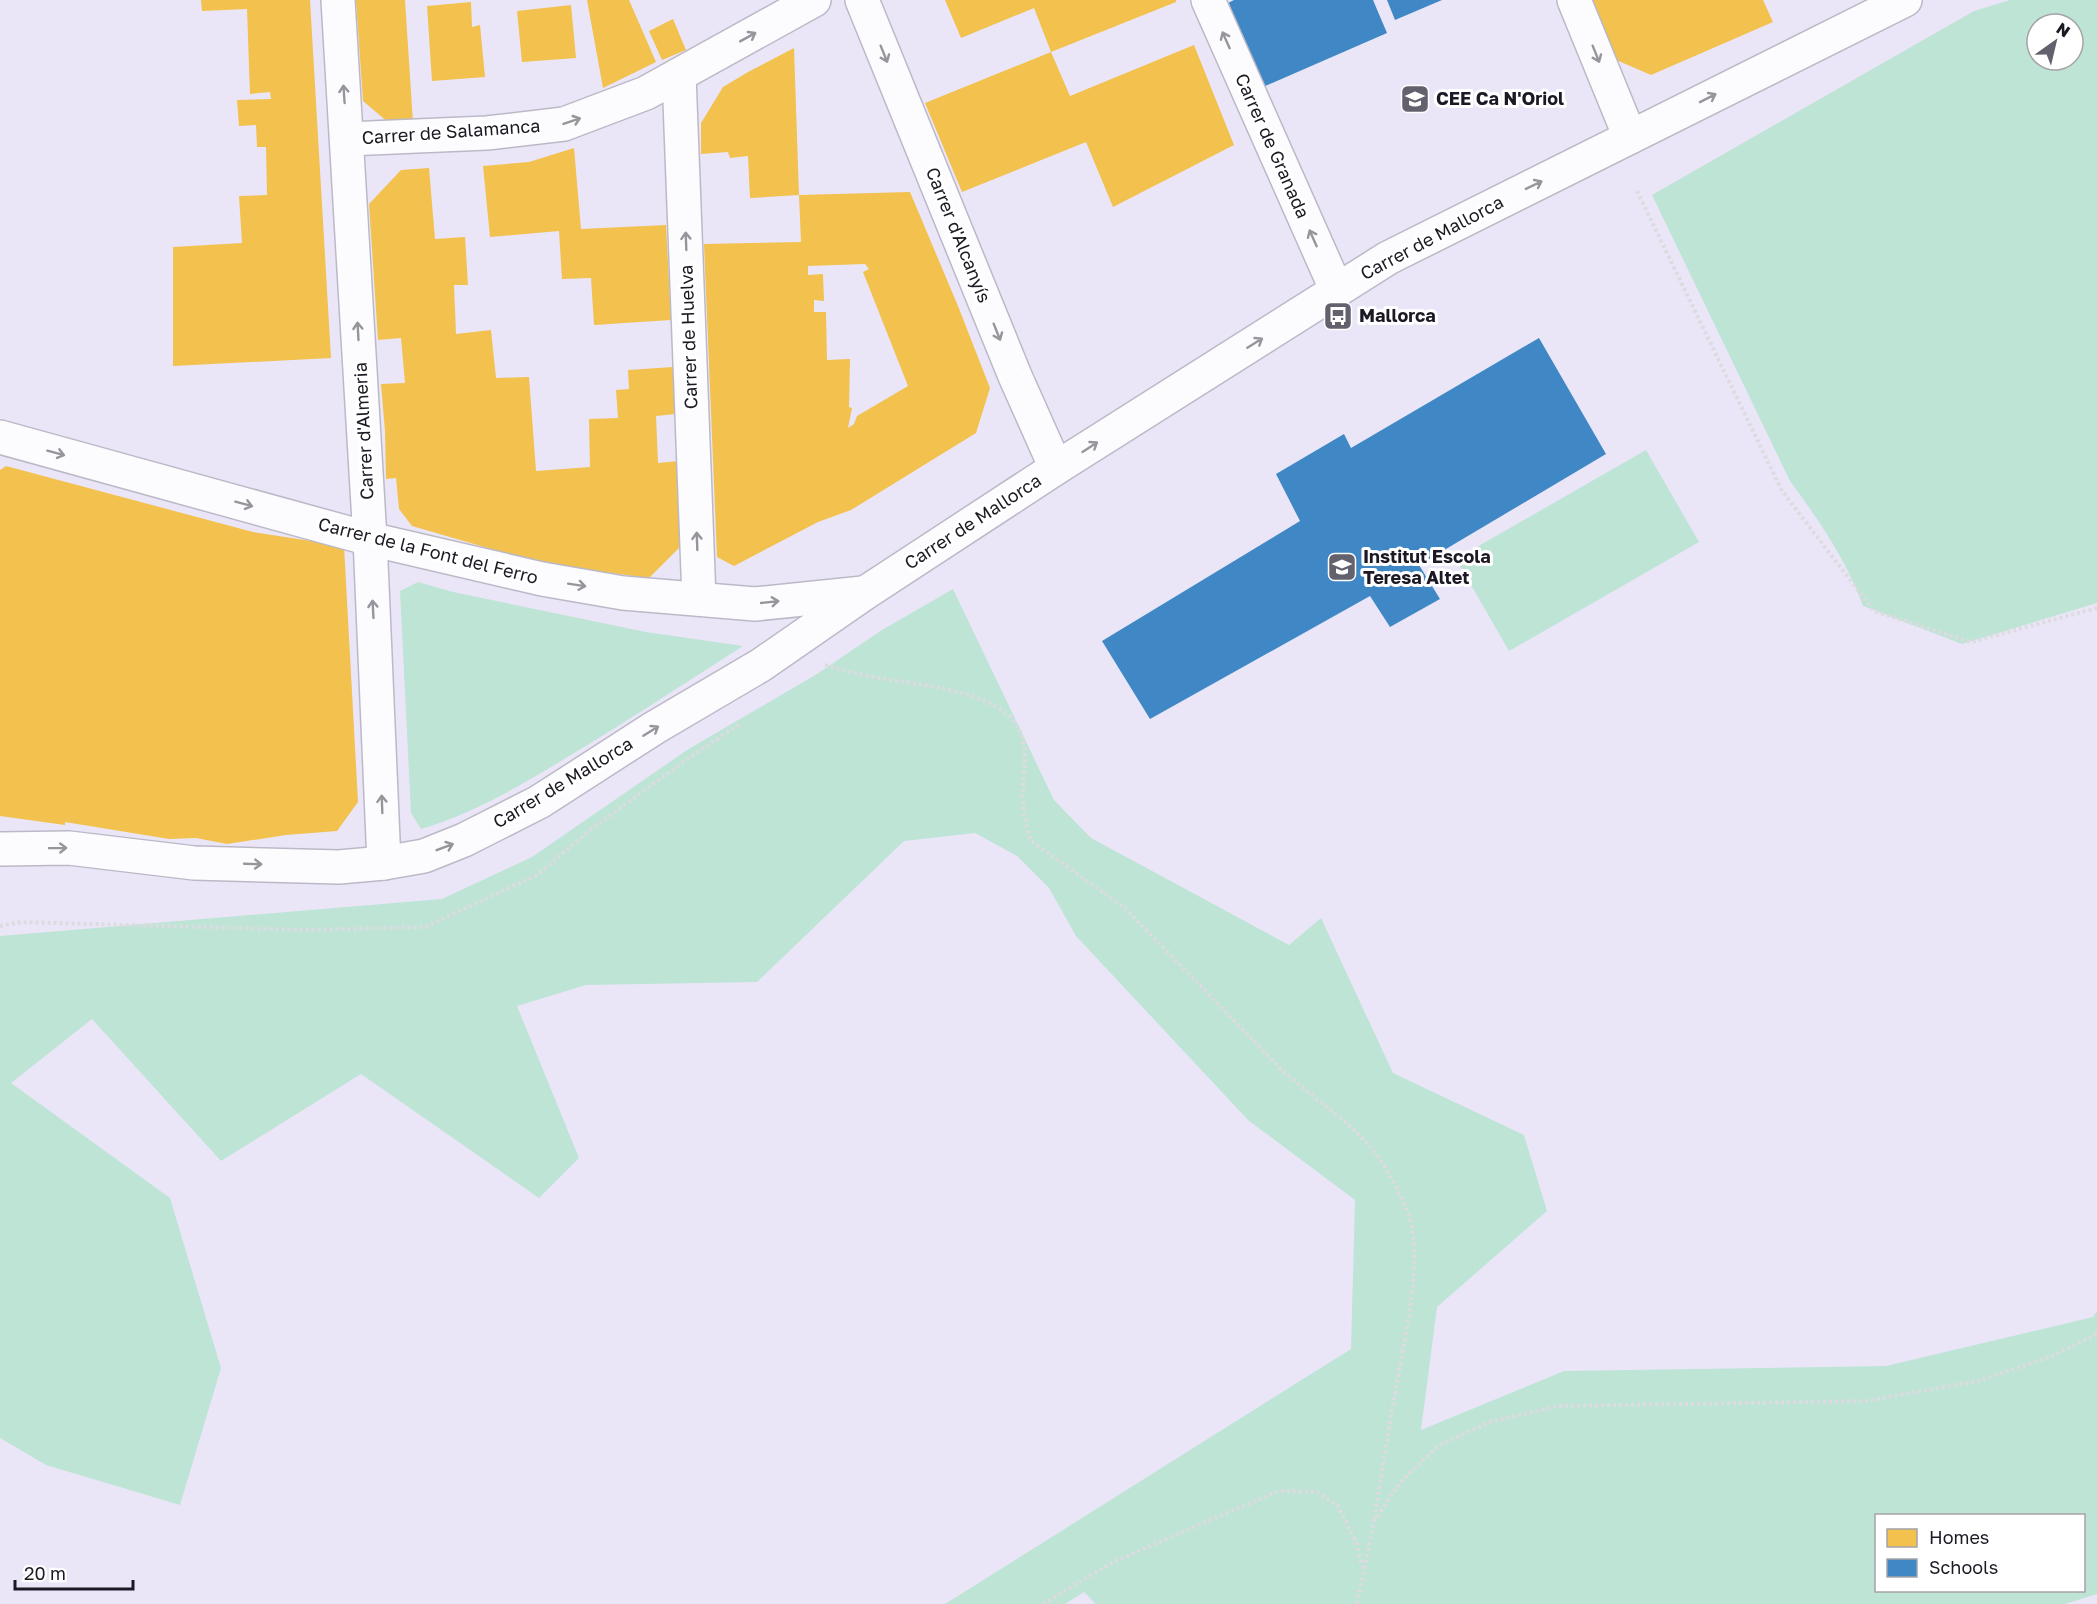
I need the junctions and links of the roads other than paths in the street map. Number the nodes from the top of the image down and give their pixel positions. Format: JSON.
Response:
{"nodes":[{"id":1,"x":338,"y":0,"type":"edge"},
{"id":2,"x":814,"y":0,"type":"edge"},
{"id":3,"x":862,"y":0,"type":"edge"},
{"id":4,"x":1208,"y":0,"type":"edge"},
{"id":5,"x":1574,"y":0,"type":"edge"},
{"id":6,"x":1905,"y":0,"type":"edge"},
{"id":7,"x":679,"y":75,"type":"junction"},
{"id":8,"x":1630,"y":137,"type":"junction"},
{"id":9,"x":347,"y":139,"type":"junction"},
{"id":10,"x":1337,"y":291,"type":"junction"},
{"id":11,"x":0,"y":437,"type":"edge"},
{"id":12,"x":1056,"y":468,"type":"junction"},
{"id":13,"x":370,"y":539,"type":"junction"},
{"id":14,"x":865,"y":593,"type":"junction"},
{"id":15,"x":699,"y":599,"type":"junction"},
{"id":16,"x":0,"y":849,"type":"edge"},
{"id":17,"x":384,"y":863,"type":"junction"}],
"edges":[{"from":9,"to":1,"type":"street","name":"Carrer d'Almeria","one_way":true},
{"from":7,"to":2,"type":"street","name":"Carrer de Salamanca","one_way":true},
{"from":3,"to":12,"type":"street","name":"Carrer d'Alcanyís","one_way":true},
{"from":10,"to":4,"type":"street","name":"Carrer de Granada","one_way":true},
{"from":5,"to":8,"type":"street","one_way":true},
{"from":8,"to":6,"type":"street","name":"Carrer de Mallorca","one_way":true},
{"from":9,"to":7,"type":"street","name":"Carrer de Salamanca","one_way":true},
{"from":15,"to":7,"type":"street","name":"Carrer de Huelva","one_way":true},
{"from":10,"to":8,"type":"street","name":"Carrer de Mallorca","one_way":true},
{"from":13,"to":9,"type":"street","name":"Carrer d'Almeria","one_way":true},
{"from":12,"to":10,"type":"street","name":"Carrer de Mallorca","one_way":true},
{"from":11,"to":13,"type":"street","name":"Carrer de la Font del Ferro","one_way":true},
{"from":12,"to":14,"type":"street","name":"Carrer de Mallorca"},
{"from":13,"to":15,"type":"street","name":"Carrer de la Font del Ferro","one_way":true},
{"from":17,"to":13,"type":"street","name":"Carrer d'Almeria","one_way":true},
{"from":15,"to":14,"type":"street","name":"Carrer de la Font del Ferro","one_way":true},
{"from":17,"to":14,"type":"street","name":"Carrer de Mallorca","one_way":true},
{"from":16,"to":17,"type":"street","name":"Carrer de Mallorca","one_way":true}]}
